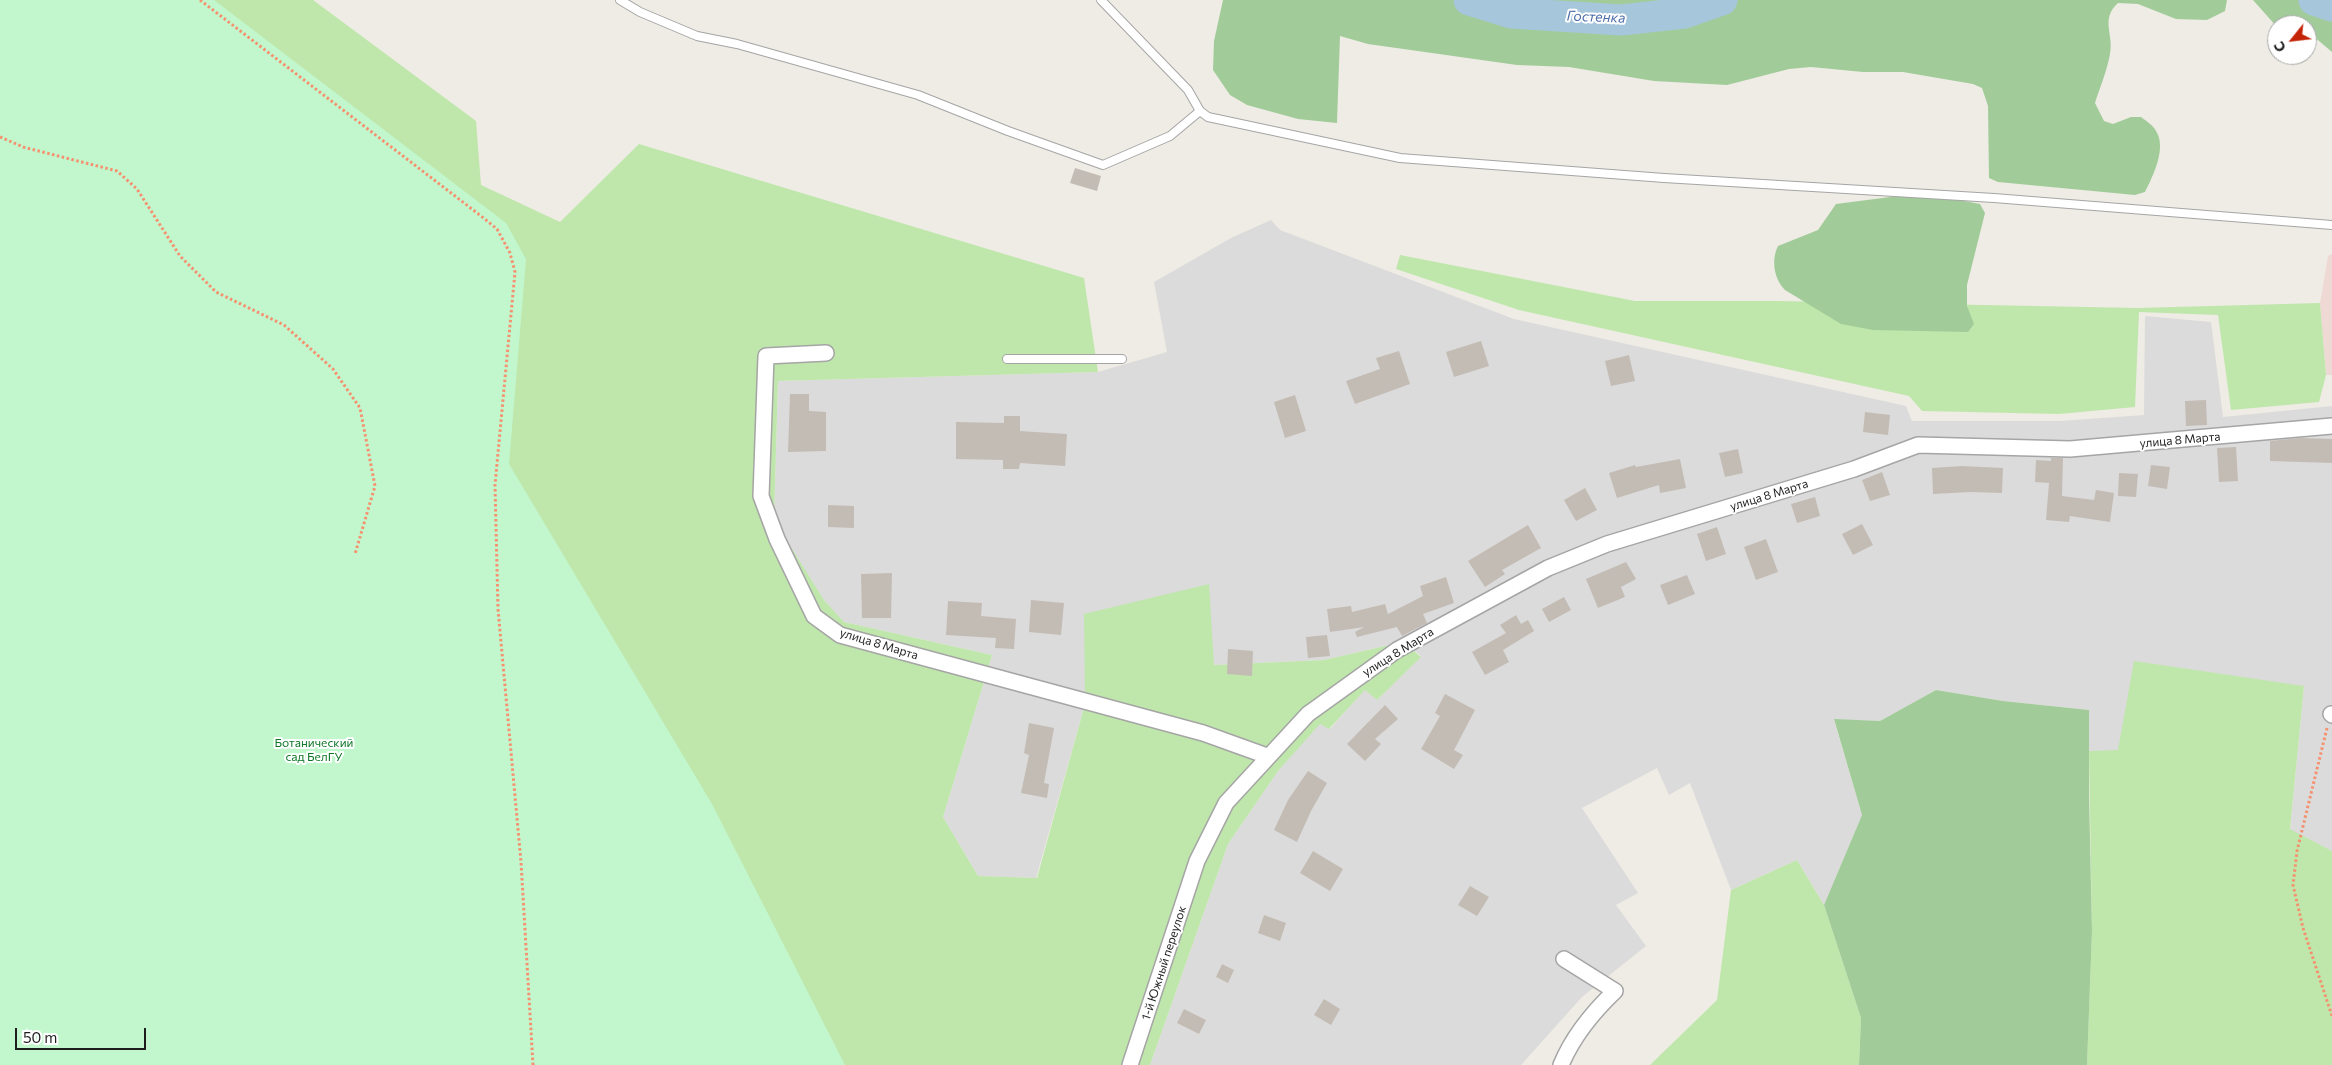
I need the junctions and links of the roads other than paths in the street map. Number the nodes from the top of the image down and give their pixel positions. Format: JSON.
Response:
{"nodes":[{"id":1,"x":620,"y":0,"type":"edge"},
{"id":2,"x":1101,"y":0,"type":"edge"},
{"id":3,"x":1200,"y":111,"type":"junction"},
{"id":4,"x":2332,"y":225,"type":"edge"},
{"id":5,"x":826,"y":353,"type":"dead end"},
{"id":6,"x":1008,"y":359,"type":"dead end"},
{"id":7,"x":1122,"y":359,"type":"dead end"},
{"id":8,"x":2332,"y":426,"type":"edge"},
{"id":9,"x":1267,"y":756,"type":"junction"},
{"id":10,"x":1197,"y":861,"type":"joint"},
{"id":11,"x":1564,"y":959,"type":"dead end"},
{"id":12,"x":1130,"y":1065,"type":"edge"},
{"id":13,"x":1561,"y":1065,"type":"edge"}],
"edges":[{"from":1,"to":3,"type":"lane"},
{"from":2,"to":3,"type":"lane"},
{"from":3,"to":4,"type":"lane"},
{"from":5,"to":9,"type":"street","name":"улица 8 Марта"},
{"from":6,"to":7,"type":"lane"},
{"from":8,"to":9,"type":"street","name":"улица 8 Марта"},
{"from":9,"to":10,"type":"street","name":"улица 8 Марта"},
{"from":10,"to":12,"type":"street","name":"1-й Южный переулок"},
{"from":11,"to":13,"type":"street"}]}
